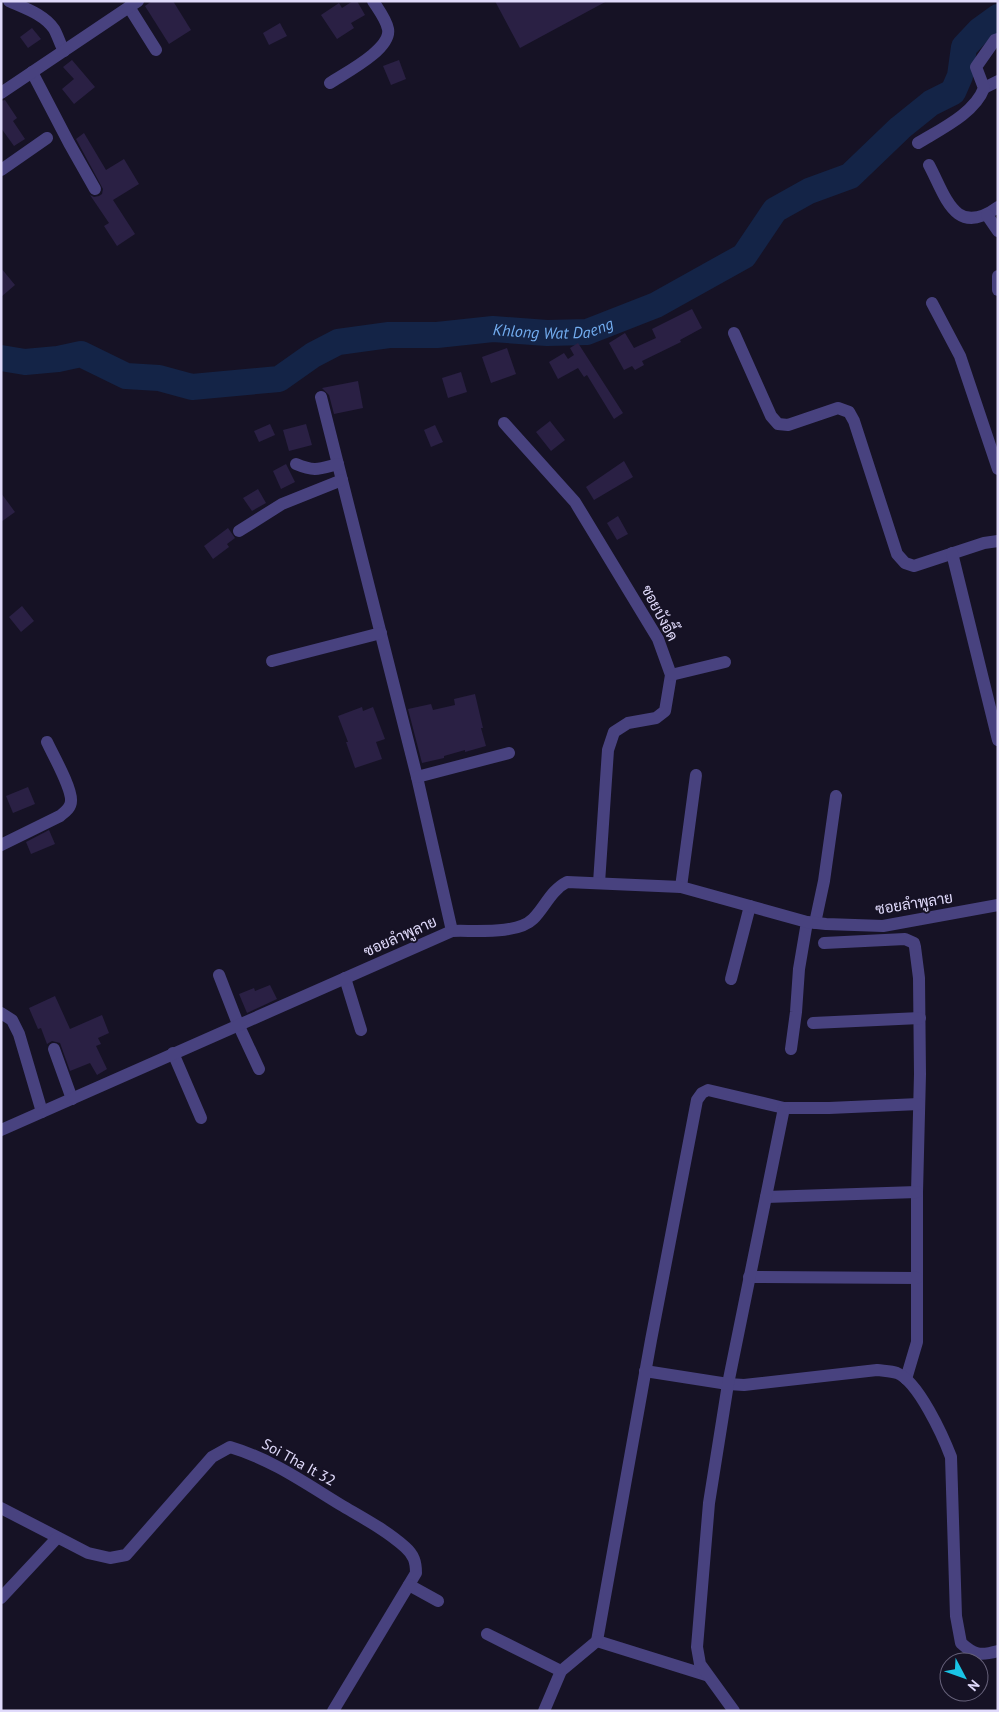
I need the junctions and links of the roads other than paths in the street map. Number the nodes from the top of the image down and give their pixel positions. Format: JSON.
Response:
{"nodes":[{"id":1,"x":9,"y":1,"type":"edge"},
{"id":2,"x":373,"y":1,"type":"edge"},
{"id":3,"x":133,"y":4,"type":"edge"},
{"id":4,"x":998,"y":39,"type":"edge"},
{"id":5,"x":156,"y":50,"type":"dead end"},
{"id":6,"x":64,"y":51,"type":"junction"},
{"id":7,"x":32,"y":72,"type":"junction"},
{"id":8,"x":998,"y":82,"type":"edge"},
{"id":9,"x":330,"y":83,"type":"dead end"},
{"id":10,"x":984,"y":88,"type":"junction"},
{"id":11,"x":1,"y":93,"type":"edge"},
{"id":12,"x":47,"y":138,"type":"dead end"},
{"id":13,"x":918,"y":144,"type":"dead end"},
{"id":14,"x":929,"y":165,"type":"dead end"},
{"id":15,"x":1,"y":170,"type":"edge"},
{"id":16,"x":95,"y":189,"type":"dead end"},
{"id":17,"x":993,"y":211,"type":"edge"},
{"id":18,"x":998,"y":231,"type":"edge"},
{"id":19,"x":998,"y":276,"type":"edge"},
{"id":20,"x":998,"y":290,"type":"edge"},
{"id":21,"x":932,"y":302,"type":"dead end"},
{"id":22,"x":734,"y":333,"type":"dead end"},
{"id":23,"x":321,"y":397,"type":"dead end"},
{"id":24,"x":504,"y":423,"type":"dead end"},
{"id":25,"x":296,"y":464,"type":"dead end"},
{"id":26,"x":338,"y":464,"type":"junction"},
{"id":27,"x":998,"y":469,"type":"edge"},
{"id":28,"x":342,"y":480,"type":"junction"},
{"id":29,"x":239,"y":531,"type":"dead end"},
{"id":30,"x":998,"y":540,"type":"edge"},
{"id":31,"x":952,"y":553,"type":"junction"},
{"id":32,"x":381,"y":633,"type":"junction"},
{"id":33,"x":272,"y":661,"type":"dead end"},
{"id":34,"x":725,"y":662,"type":"dead end"},
{"id":35,"x":671,"y":675,"type":"junction"},
{"id":36,"x":998,"y":740,"type":"edge"},
{"id":37,"x":47,"y":742,"type":"dead end"},
{"id":38,"x":509,"y":753,"type":"dead end"},
{"id":39,"x":696,"y":775,"type":"dead end"},
{"id":40,"x":418,"y":777,"type":"junction"},
{"id":41,"x":836,"y":796,"type":"dead end"},
{"id":42,"x":1,"y":845,"type":"edge"},
{"id":43,"x":599,"y":883,"type":"junction"},
{"id":44,"x":681,"y":887,"type":"junction"},
{"id":45,"x":998,"y":904,"type":"edge"},
{"id":46,"x":750,"y":906,"type":"junction"},
{"id":47,"x":811,"y":922,"type":"junction"},
{"id":48,"x":452,"y":931,"type":"junction"},
{"id":49,"x":824,"y":943,"type":"dead end"},
{"id":50,"x":219,"y":975,"type":"dead end"},
{"id":51,"x":345,"y":978,"type":"junction"},
{"id":52,"x":731,"y":979,"type":"dead end"},
{"id":53,"x":1,"y":1013,"type":"edge"},
{"id":54,"x":920,"y":1018,"type":"junction"},
{"id":55,"x":813,"y":1023,"type":"dead end"},
{"id":56,"x":238,"y":1024,"type":"junction"},
{"id":57,"x":361,"y":1030,"type":"dead end"},
{"id":58,"x":54,"y":1049,"type":"dead end"},
{"id":59,"x":791,"y":1049,"type":"dead end"},
{"id":60,"x":173,"y":1053,"type":"junction"},
{"id":61,"x":259,"y":1068,"type":"dead end"},
{"id":62,"x":72,"y":1099,"type":"junction"},
{"id":63,"x":919,"y":1104,"type":"junction"},
{"id":64,"x":784,"y":1108,"type":"junction"},
{"id":65,"x":42,"y":1112,"type":"junction"},
{"id":66,"x":201,"y":1118,"type":"dead end"},
{"id":67,"x":1,"y":1130,"type":"edge"},
{"id":68,"x":917,"y":1192,"type":"junction"},
{"id":69,"x":766,"y":1197,"type":"junction"},
{"id":70,"x":749,"y":1277,"type":"junction"},
{"id":71,"x":917,"y":1278,"type":"junction"},
{"id":72,"x":645,"y":1371,"type":"junction"},
{"id":73,"x":906,"y":1379,"type":"junction"},
{"id":74,"x":728,"y":1384,"type":"junction"},
{"id":75,"x":1,"y":1508,"type":"edge"},
{"id":76,"x":57,"y":1538,"type":"junction"},
{"id":77,"x":409,"y":1585,"type":"junction"},
{"id":78,"x":1,"y":1598,"type":"edge"},
{"id":79,"x":438,"y":1601,"type":"dead end"},
{"id":80,"x":486,"y":1634,"type":"dead end"},
{"id":81,"x":597,"y":1641,"type":"junction"},
{"id":82,"x":998,"y":1651,"type":"edge"},
{"id":83,"x":561,"y":1671,"type":"junction"},
{"id":84,"x":706,"y":1674,"type":"junction"},
{"id":85,"x":333,"y":1711,"type":"edge"},
{"id":86,"x":544,"y":1711,"type":"edge"},
{"id":87,"x":734,"y":1711,"type":"edge"}],
"edges":[{"from":1,"to":6,"type":"street"},
{"from":2,"to":9,"type":"street"},
{"from":3,"to":5,"type":"street"},
{"from":3,"to":6,"type":"street"},
{"from":4,"to":10,"type":"street"},
{"from":6,"to":7,"type":"street"},
{"from":7,"to":11,"type":"street"},
{"from":7,"to":16,"type":"street"},
{"from":8,"to":10,"type":"street"},
{"from":10,"to":13,"type":"street"},
{"from":12,"to":15,"type":"street"},
{"from":14,"to":17,"type":"street"},
{"from":17,"to":18,"type":"street"},
{"from":19,"to":20,"type":"street"},
{"from":21,"to":27,"type":"street"},
{"from":22,"to":31,"type":"street"},
{"from":23,"to":26,"type":"street"},
{"from":24,"to":35,"type":"street","name":"ซอยบังอี๊ด"},
{"from":25,"to":26,"type":"street"},
{"from":26,"to":28,"type":"street"},
{"from":28,"to":29,"type":"street"},
{"from":28,"to":32,"type":"street"},
{"from":30,"to":31,"type":"street"},
{"from":31,"to":36,"type":"street"},
{"from":32,"to":33,"type":"street"},
{"from":32,"to":40,"type":"street"},
{"from":34,"to":35,"type":"street"},
{"from":35,"to":43,"type":"street"},
{"from":37,"to":42,"type":"street"},
{"from":38,"to":40,"type":"street"},
{"from":39,"to":44,"type":"street"},
{"from":40,"to":48,"type":"street"},
{"from":41,"to":47,"type":"street"},
{"from":43,"to":44,"type":"street","name":"ซอยลำพูลาย"},
{"from":43,"to":48,"type":"street","name":"ซอยลำพูลาย"},
{"from":44,"to":46,"type":"street","name":"ซอยลำพูลาย"},
{"from":45,"to":47,"type":"street","name":"ซอยลำพูลาย"},
{"from":46,"to":47,"type":"street","name":"ซอยลำพูลาย"},
{"from":46,"to":52,"type":"street"},
{"from":47,"to":59,"type":"street"},
{"from":48,"to":51,"type":"street","name":"ซอยลำพูลาย"},
{"from":49,"to":54,"type":"street"},
{"from":50,"to":56,"type":"street"},
{"from":51,"to":56,"type":"street","name":"ซอยลำพูลาย"},
{"from":51,"to":57,"type":"street"},
{"from":53,"to":65,"type":"street"},
{"from":54,"to":55,"type":"street"},
{"from":54,"to":63,"type":"street"},
{"from":56,"to":60,"type":"street","name":"ซอยลำพูลาย"},
{"from":56,"to":61,"type":"street"},
{"from":58,"to":62,"type":"street"},
{"from":60,"to":62,"type":"street","name":"ซอยลำพูลาย"},
{"from":60,"to":66,"type":"street"},
{"from":62,"to":65,"type":"street","name":"ซอยลำพูลาย"},
{"from":63,"to":64,"type":"street"},
{"from":63,"to":68,"type":"street"},
{"from":64,"to":69,"type":"street"},
{"from":64,"to":72,"type":"street"},
{"from":65,"to":67,"type":"street","name":"ซอยลำพูลาย"},
{"from":68,"to":69,"type":"street"},
{"from":68,"to":71,"type":"street"},
{"from":69,"to":70,"type":"street"},
{"from":70,"to":71,"type":"street"},
{"from":70,"to":74,"type":"street"},
{"from":71,"to":73,"type":"street"},
{"from":72,"to":74,"type":"street"},
{"from":72,"to":81,"type":"street"},
{"from":73,"to":74,"type":"street"},
{"from":73,"to":82,"type":"street"},
{"from":74,"to":84,"type":"street"},
{"from":75,"to":76,"type":"street","name":"Soi Tha It 32"},
{"from":76,"to":77,"type":"street","name":"Soi Tha It 32"},
{"from":76,"to":78,"type":"street"},
{"from":77,"to":79,"type":"street"},
{"from":77,"to":85,"type":"street","name":"Soi Tha It 32"},
{"from":80,"to":83,"type":"street"},
{"from":81,"to":83,"type":"street"},
{"from":81,"to":84,"type":"street"},
{"from":83,"to":86,"type":"street"},
{"from":84,"to":87,"type":"street"}]}
